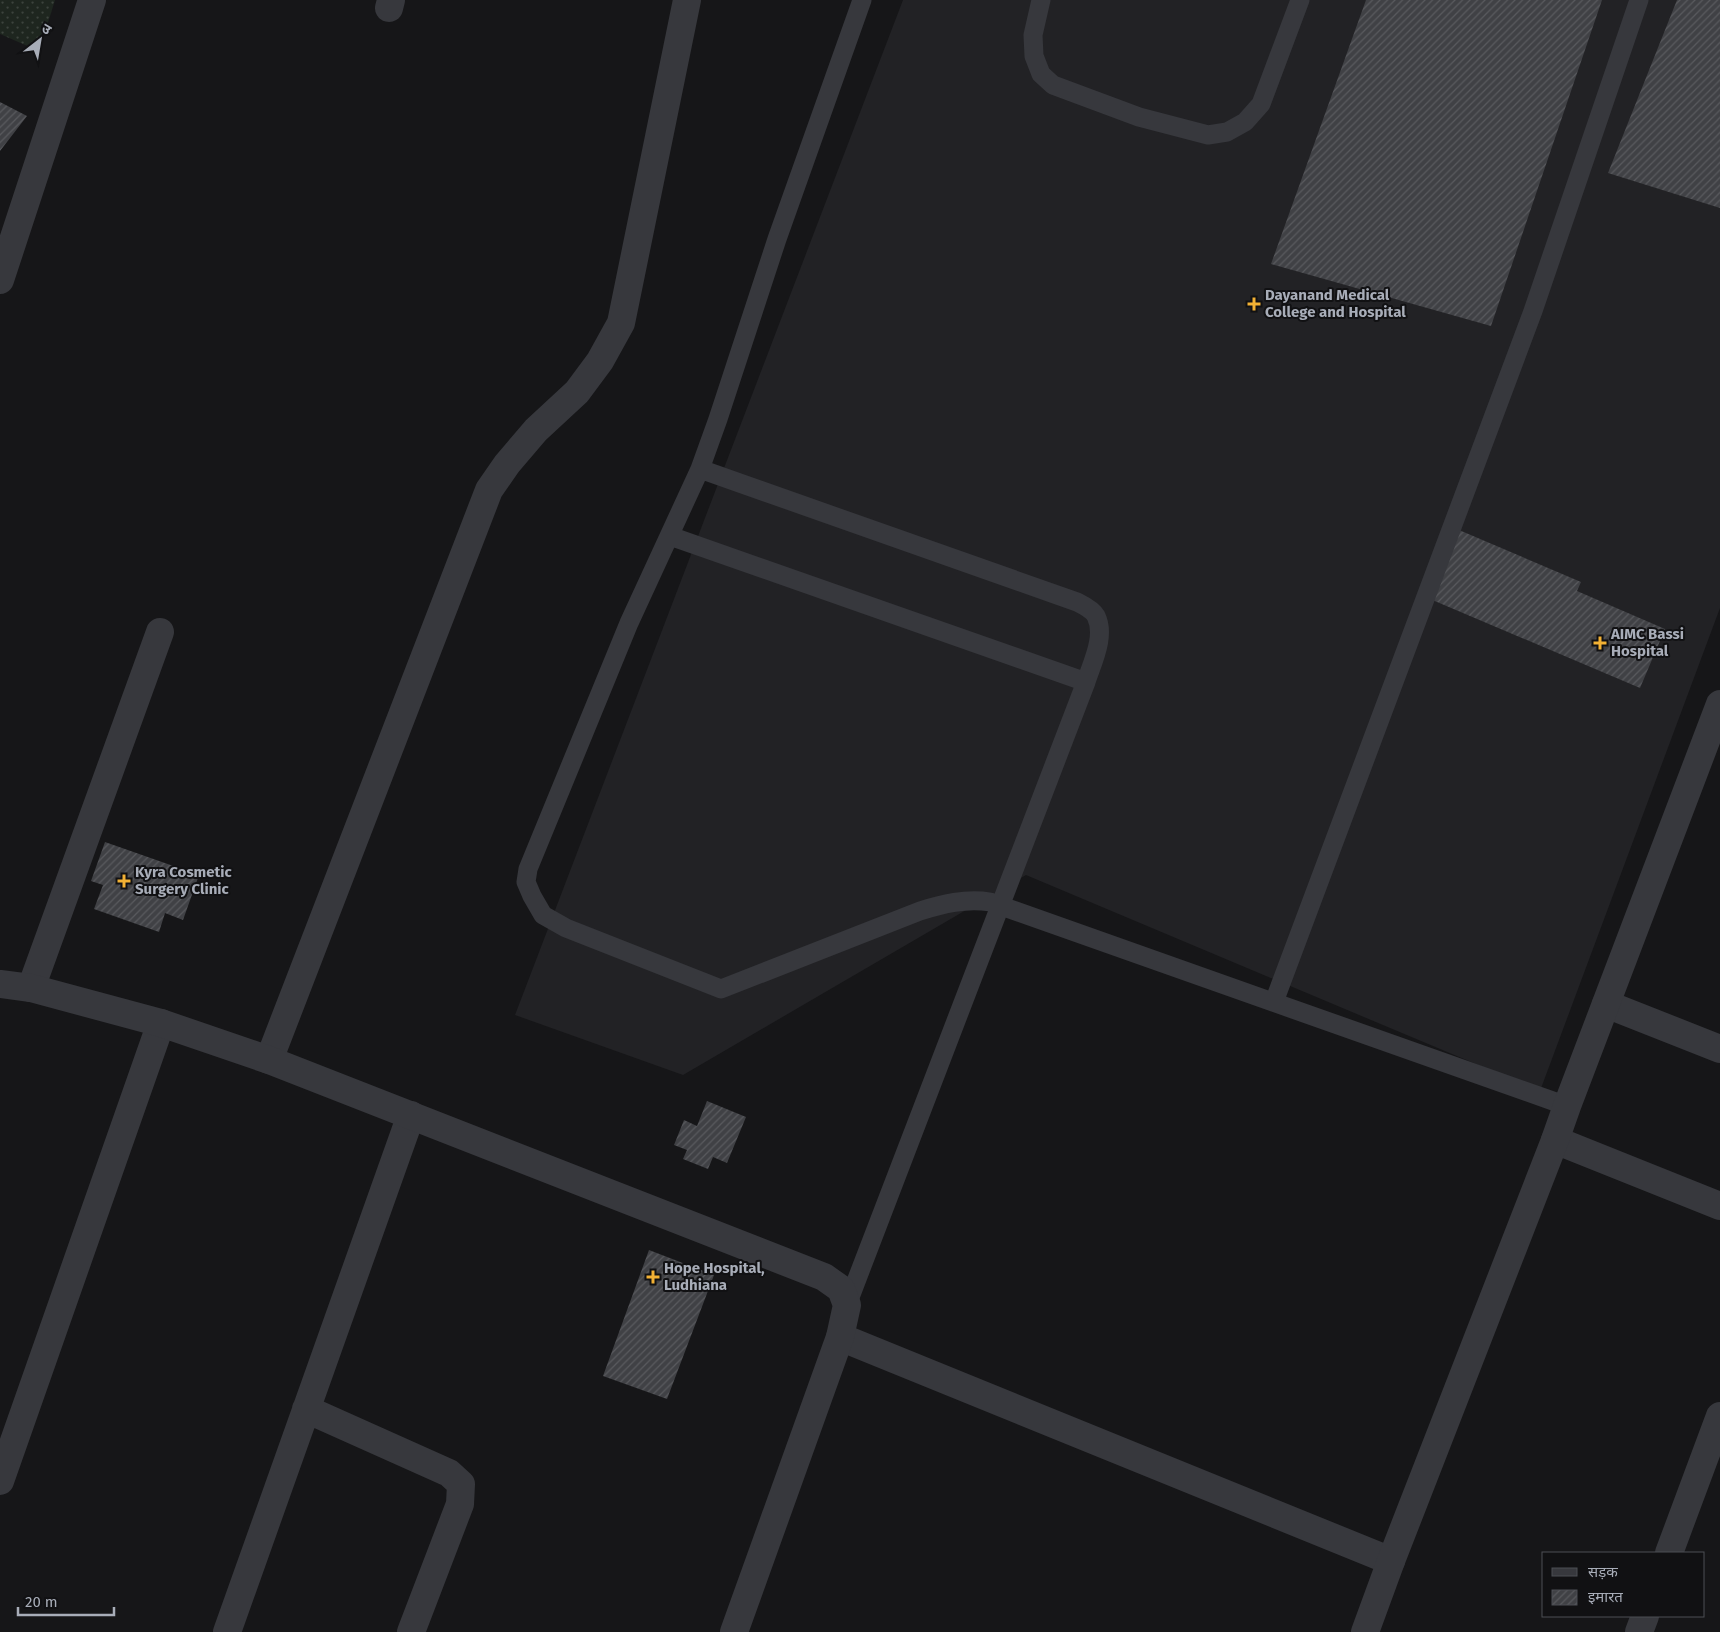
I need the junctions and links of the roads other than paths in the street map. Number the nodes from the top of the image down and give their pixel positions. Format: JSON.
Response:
{"nodes":[{"id":1,"x":92,"y":0,"type":"edge"},
{"id":2,"x":687,"y":0,"type":"edge"},
{"id":3,"x":862,"y":0,"type":"edge"},
{"id":4,"x":1041,"y":0,"type":"edge"},
{"id":5,"x":1300,"y":0,"type":"edge"},
{"id":6,"x":1639,"y":0,"type":"edge"},
{"id":7,"x":0,"y":280,"type":"edge"},
{"id":8,"x":700,"y":469,"type":"junction"},
{"id":9,"x":670,"y":536,"type":"junction"},
{"id":10,"x":160,"y":632,"type":"dead end"},
{"id":11,"x":1086,"y":682,"type":"junction"},
{"id":12,"x":1720,"y":704,"type":"edge"},
{"id":13,"x":1001,"y":905,"type":"junction"},
{"id":14,"x":0,"y":984,"type":"edge"},
{"id":15,"x":31,"y":988,"type":"junction"},
{"id":16,"x":1274,"y":1002,"type":"junction"},
{"id":17,"x":1606,"y":1004,"type":"junction"},
{"id":18,"x":161,"y":1024,"type":"junction"},
{"id":19,"x":1720,"y":1049,"type":"edge"},
{"id":20,"x":268,"y":1060,"type":"junction"},
{"id":21,"x":1567,"y":1106,"type":"junction"},
{"id":22,"x":411,"y":1115,"type":"junction"},
{"id":23,"x":1555,"y":1140,"type":"junction"},
{"id":24,"x":1720,"y":1206,"type":"edge"},
{"id":25,"x":847,"y":1305,"type":"junction"},
{"id":26,"x":840,"y":1337,"type":"junction"},
{"id":27,"x":306,"y":1409,"type":"junction"},
{"id":28,"x":1720,"y":1416,"type":"edge"},
{"id":29,"x":0,"y":1481,"type":"edge"},
{"id":30,"x":1668,"y":1552,"type":"edge"},
{"id":31,"x":1391,"y":1561,"type":"junction"},
{"id":32,"x":1645,"y":1617,"type":"edge"},
{"id":33,"x":227,"y":1632,"type":"edge"},
{"id":34,"x":411,"y":1632,"type":"edge"},
{"id":35,"x":734,"y":1632,"type":"edge"},
{"id":36,"x":1365,"y":1632,"type":"edge"},
{"id":37,"x":1639,"y":1632,"type":"edge"}],
"edges":[{"from":1,"to":7,"type":"street"},
{"from":2,"to":20,"type":"street"},
{"from":3,"to":8,"type":"lane"},
{"from":4,"to":5,"type":"lane"},
{"from":6,"to":16,"type":"lane"},
{"from":8,"to":9,"type":"lane"},
{"from":8,"to":11,"type":"lane"},
{"from":9,"to":11,"type":"lane"},
{"from":9,"to":13,"type":"lane"},
{"from":10,"to":15,"type":"street"},
{"from":11,"to":13,"type":"lane"},
{"from":12,"to":17,"type":"street"},
{"from":13,"to":16,"type":"lane"},
{"from":13,"to":25,"type":"lane"},
{"from":14,"to":15,"type":"street"},
{"from":15,"to":18,"type":"street"},
{"from":16,"to":21,"type":"lane"},
{"from":17,"to":19,"type":"street"},
{"from":17,"to":21,"type":"street"},
{"from":18,"to":20,"type":"street"},
{"from":18,"to":29,"type":"street"},
{"from":20,"to":22,"type":"street"},
{"from":21,"to":23,"type":"street"},
{"from":22,"to":25,"type":"street"},
{"from":22,"to":27,"type":"street"},
{"from":23,"to":24,"type":"street"},
{"from":23,"to":31,"type":"street"},
{"from":25,"to":26,"type":"street"},
{"from":26,"to":31,"type":"street"},
{"from":26,"to":35,"type":"street"},
{"from":27,"to":33,"type":"street"},
{"from":27,"to":34,"type":"street"},
{"from":28,"to":30,"type":"street"},
{"from":31,"to":36,"type":"street"},
{"from":32,"to":37,"type":"street"}]}
